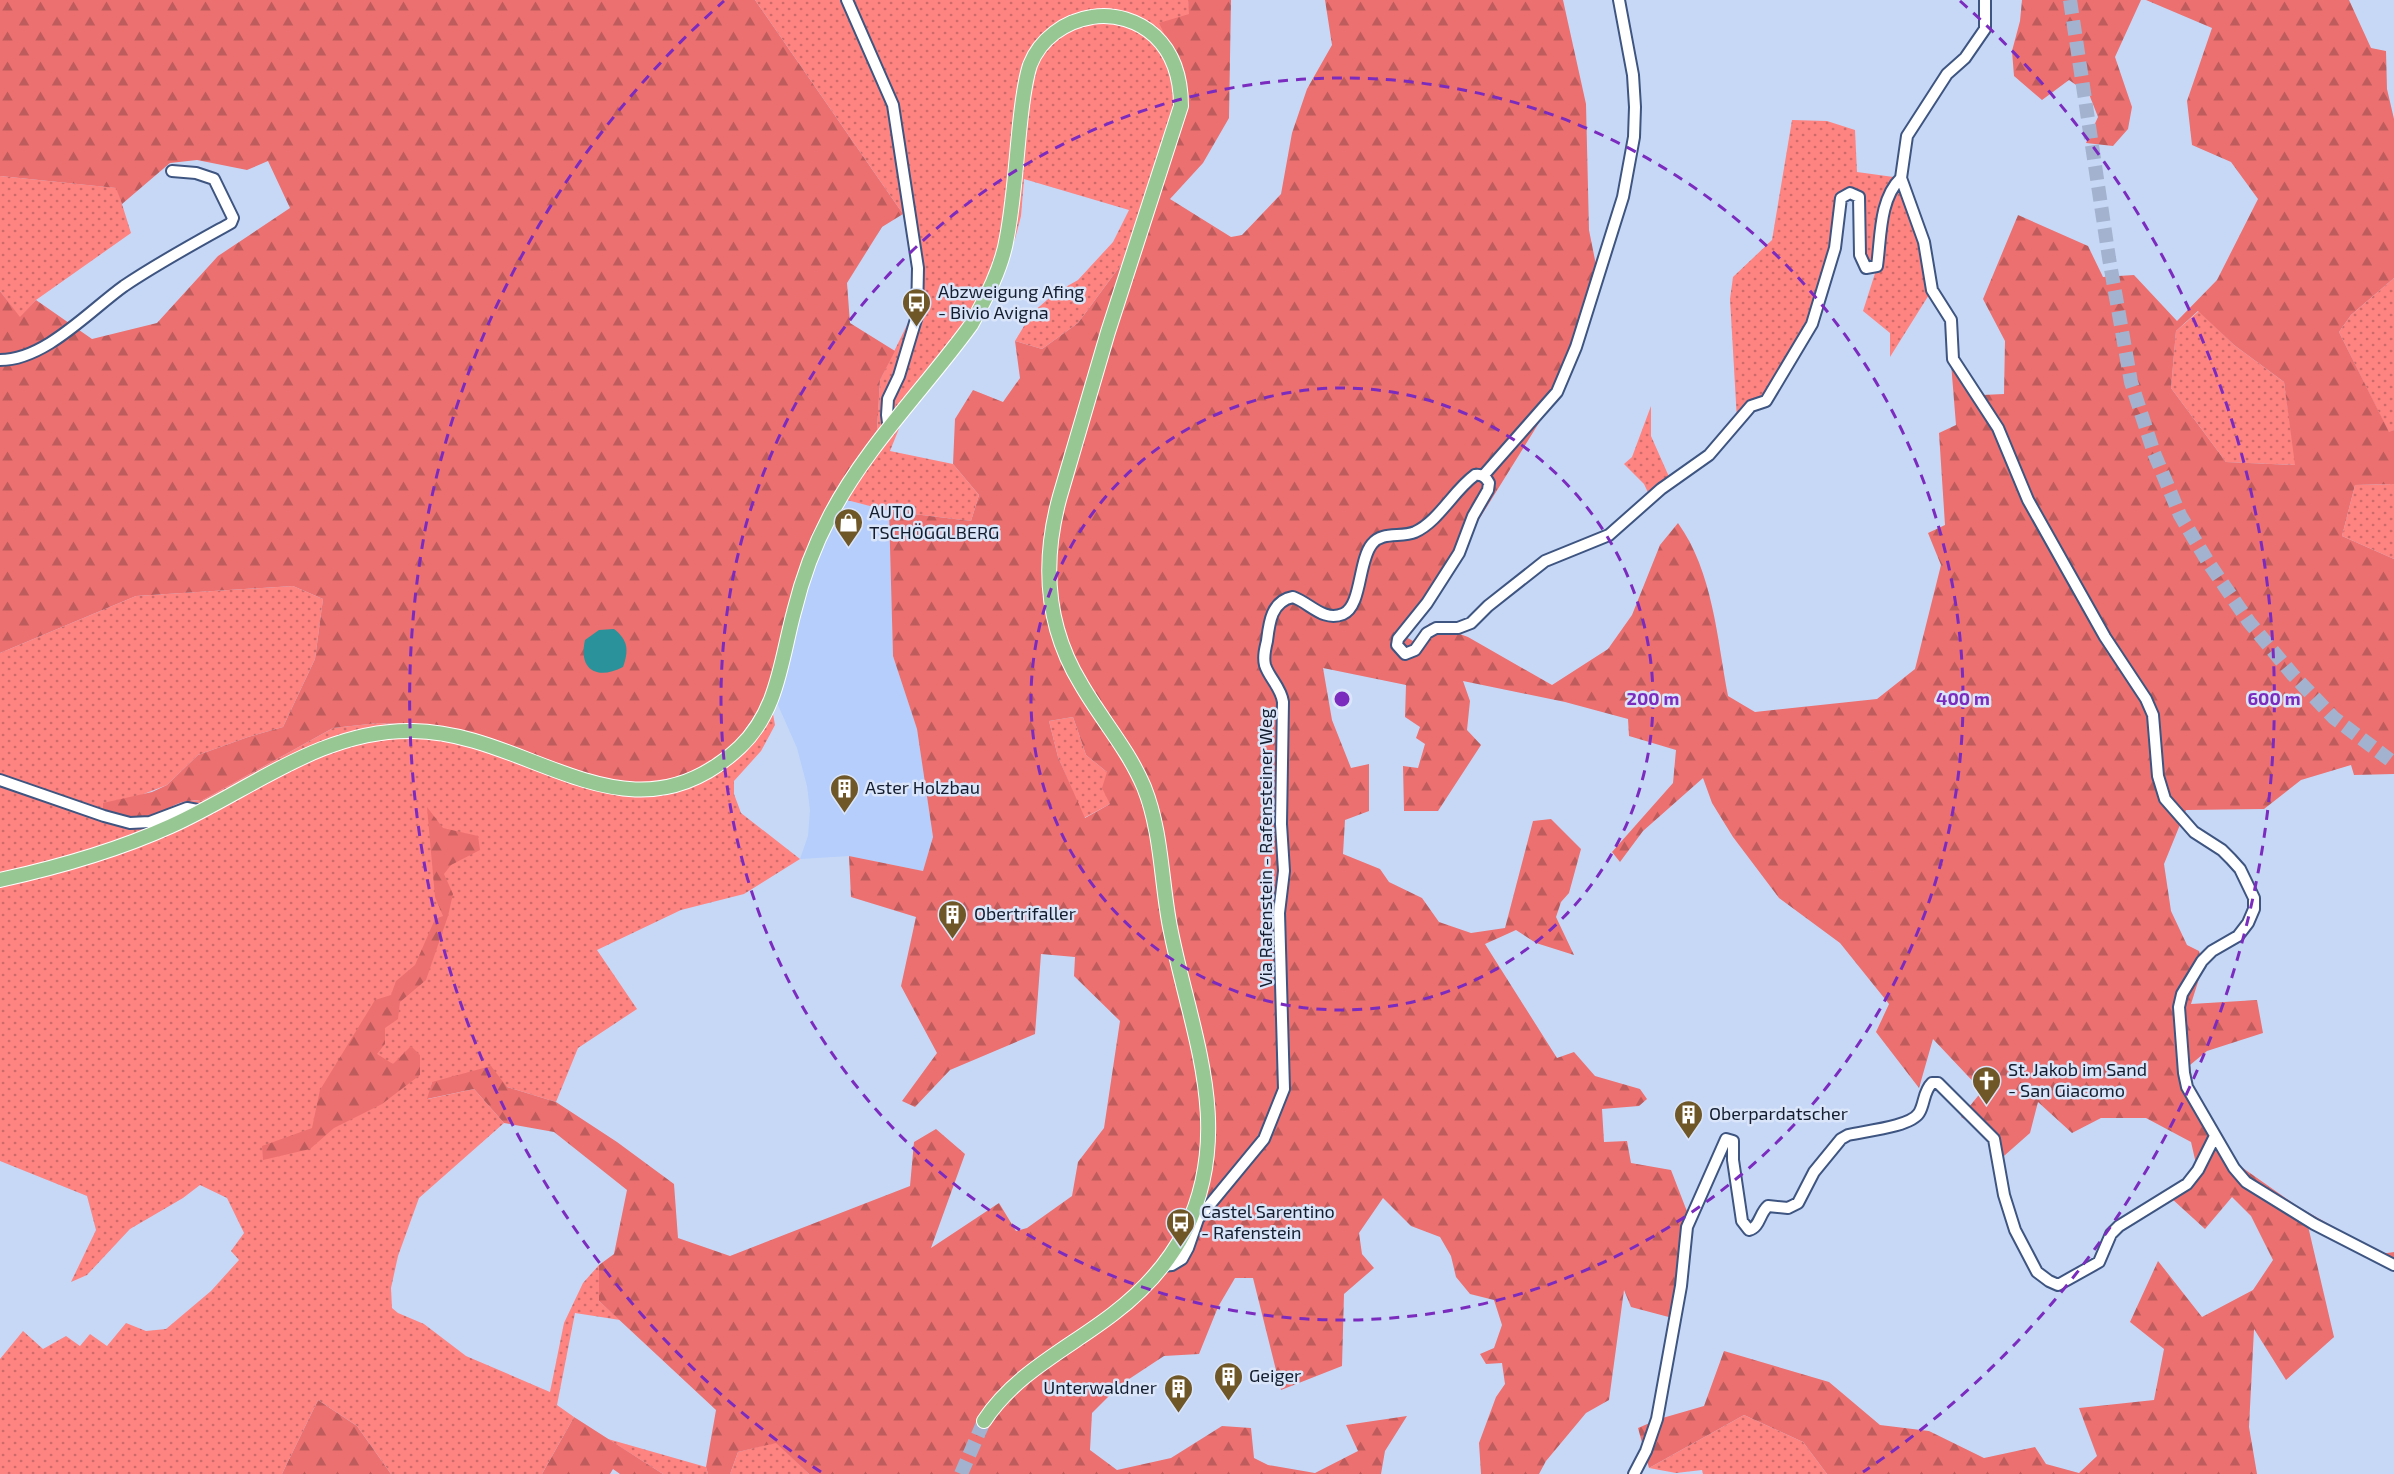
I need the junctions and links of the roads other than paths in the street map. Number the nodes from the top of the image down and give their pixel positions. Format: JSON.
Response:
{"nodes":[{"id":1,"x":847,"y":0,"type":"edge"},
{"id":2,"x":1619,"y":0,"type":"edge"},
{"id":3,"x":1985,"y":0,"type":"edge"},
{"id":4,"x":172,"y":171,"type":"dead end"},
{"id":5,"x":1901,"y":178,"type":"junction"},
{"id":6,"x":0,"y":360,"type":"edge"},
{"id":7,"x":889,"y":430,"type":"junction"},
{"id":8,"x":1483,"y":476,"type":"junction"},
{"id":9,"x":0,"y":780,"type":"edge"},
{"id":10,"x":203,"y":811,"type":"junction"},
{"id":11,"x":0,"y":880,"type":"edge"},
{"id":12,"x":2215,"y":1136,"type":"junction"},
{"id":13,"x":2394,"y":1265,"type":"edge"},
{"id":14,"x":1162,"y":1266,"type":"junction"},
{"id":15,"x":984,"y":1421,"type":"tunnel mouth"},
{"id":16,"x":1634,"y":1474,"type":"edge"}],
"edges":[{"from":1,"to":7,"type":"street"},
{"from":2,"to":8,"type":"street"},
{"from":3,"to":5,"type":"street"},
{"from":4,"to":6,"type":"street"},
{"from":5,"to":8,"type":"street"},
{"from":5,"to":12,"type":"street"},
{"from":7,"to":10,"type":"main road"},
{"from":7,"to":14,"type":"main road"},
{"from":8,"to":14,"type":"street","name":"Via Rafenstein - Rafensteiner Weg"},
{"from":9,"to":10,"type":"street"},
{"from":10,"to":11,"type":"main road"},
{"from":12,"to":13,"type":"street"},
{"from":12,"to":16,"type":"street"},
{"from":14,"to":15,"type":"main road"}]}
